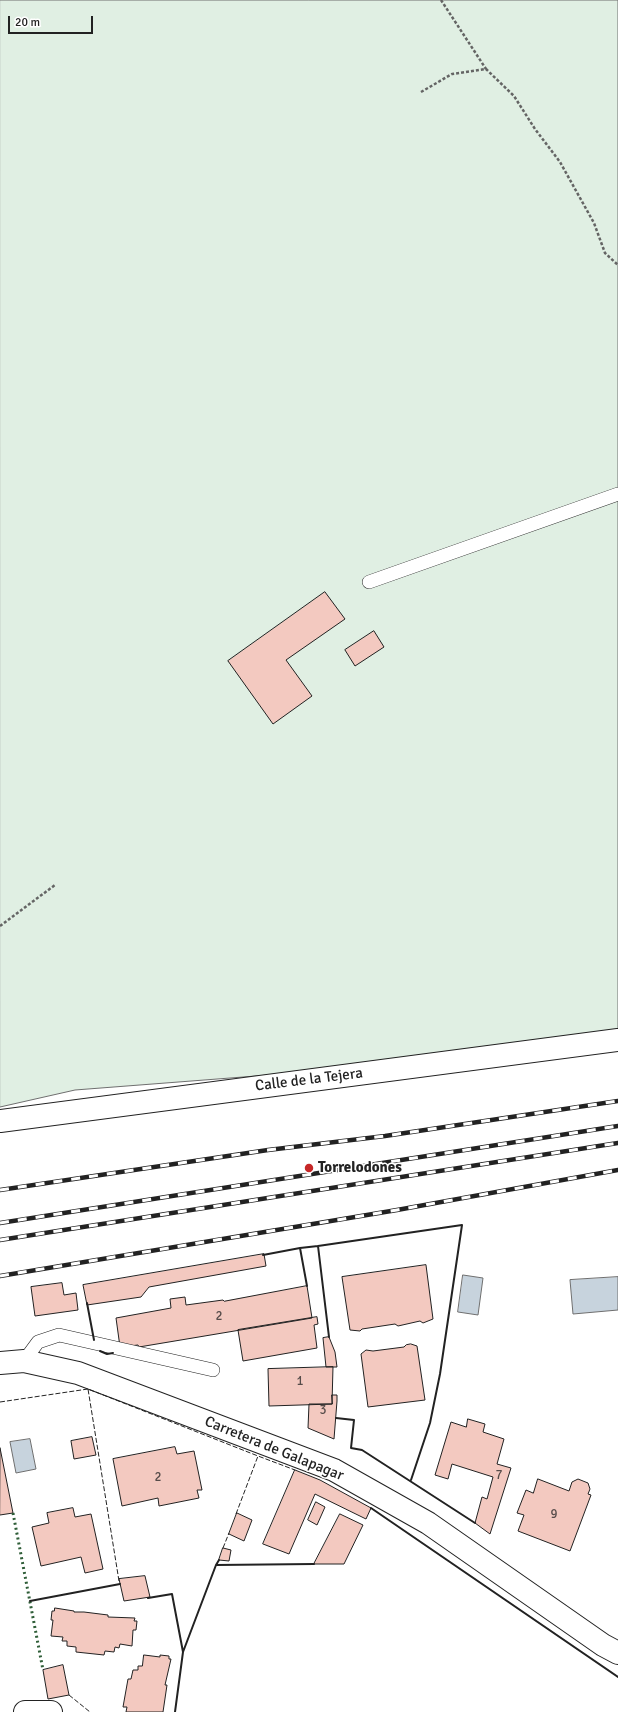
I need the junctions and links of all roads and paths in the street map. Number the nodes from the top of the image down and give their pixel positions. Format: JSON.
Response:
{"nodes":[{"id":1,"x":442,"y":0,"type":"edge"},
{"id":2,"x":486,"y":69,"type":"junction"},
{"id":3,"x":421,"y":92,"type":"dead end"},
{"id":4,"x":618,"y":265,"type":"edge"},
{"id":5,"x":618,"y":494,"type":"edge"},
{"id":6,"x":369,"y":582,"type":"dead end"},
{"id":7,"x":55,"y":885,"type":"dead end"},
{"id":8,"x":0,"y":926,"type":"edge"},
{"id":9,"x":618,"y":1040,"type":"edge"},
{"id":10,"x":0,"y":1120,"type":"edge"},
{"id":11,"x":24,"y":1361,"type":"junction"},
{"id":12,"x":0,"y":1363,"type":"edge"},
{"id":13,"x":213,"y":1370,"type":"dead end"},
{"id":14,"x":618,"y":1653,"type":"edge"},
{"id":15,"x":25,"y":1712,"type":"edge"},
{"id":16,"x":51,"y":1712,"type":"edge"}],
"edges":[{"from":1,"to":2,"type":"path"},
{"from":2,"to":3,"type":"path"},
{"from":2,"to":4,"type":"path"},
{"from":5,"to":6,"type":"lane"},
{"from":7,"to":8,"type":"path"},
{"from":9,"to":10,"type":"street","name":"Calle de la Tejera"},
{"from":11,"to":12,"type":"street","name":"Carretera de Galapagar"},
{"from":11,"to":13,"type":"lane"},
{"from":11,"to":14,"type":"street","name":"Carretera de Galapagar"},
{"from":15,"to":16,"type":"street"}]}
